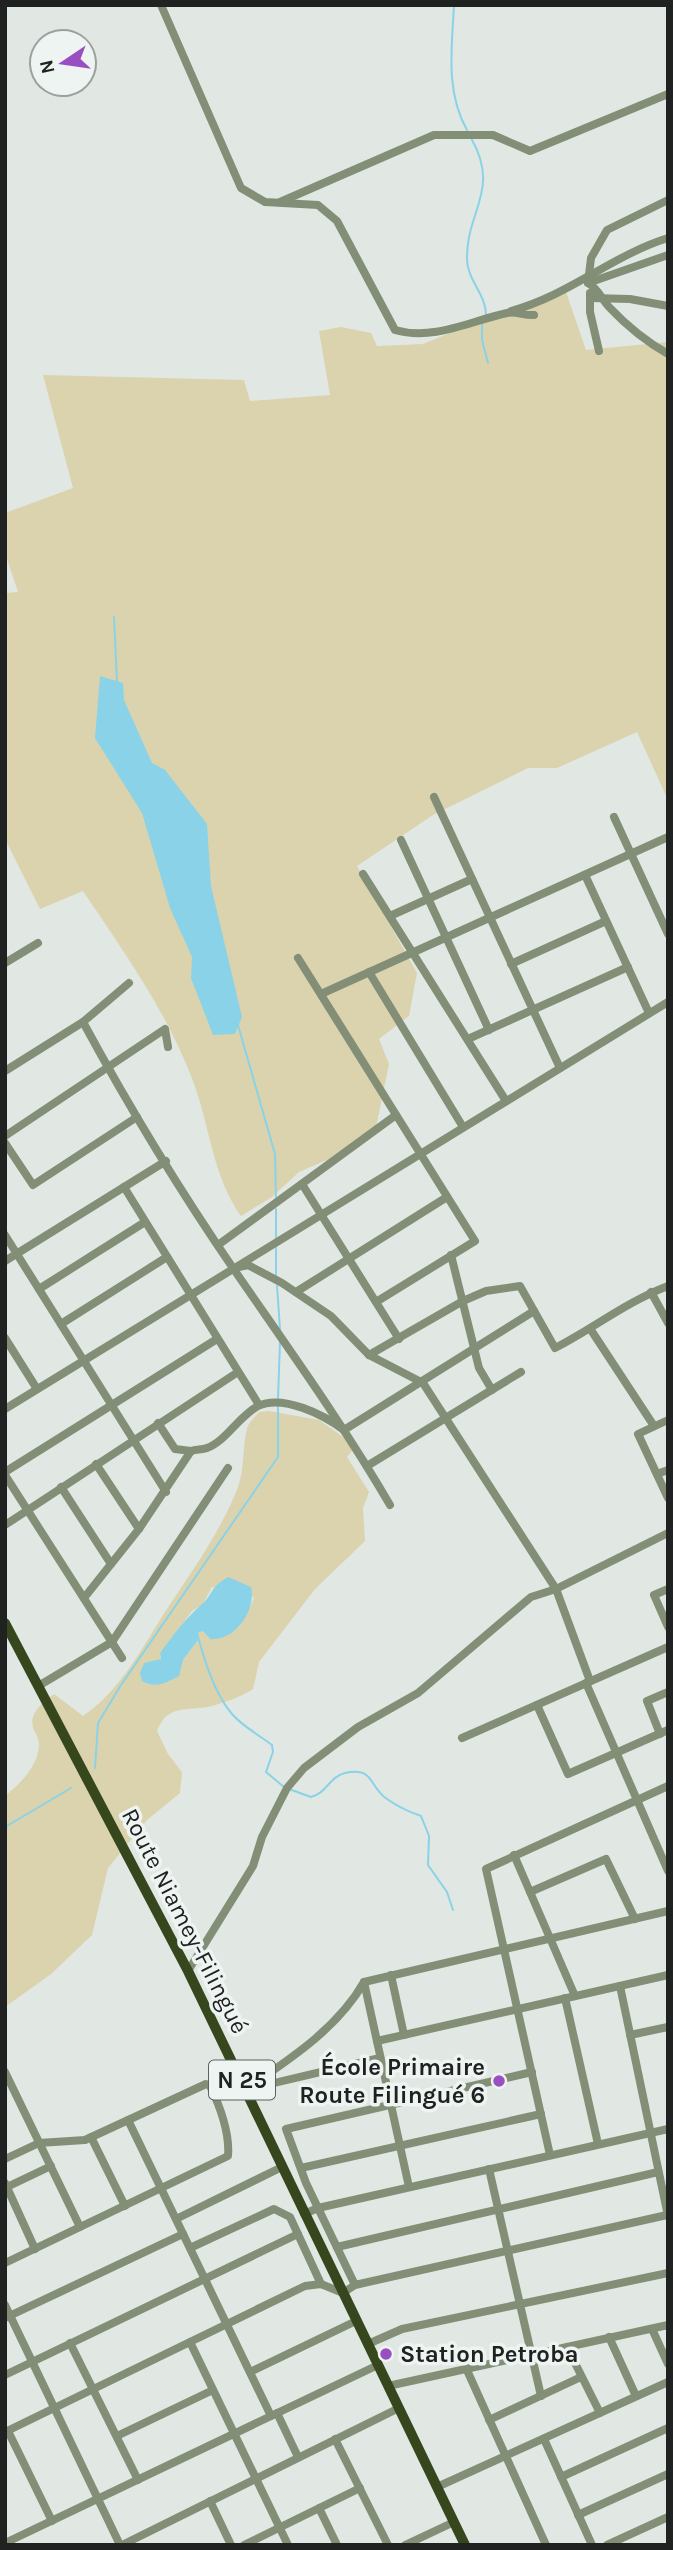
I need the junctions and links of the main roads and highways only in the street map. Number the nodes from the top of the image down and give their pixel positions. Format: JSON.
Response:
{"nodes":[{"id":1,"x":5,"y":1623,"type":"edge"},
{"id":2,"x":465,"y":2545,"type":"edge"}],
"edges":[{"from":1,"to":2,"type":"main road","name":"Route Niamey-Filingué","number":"N 25"}]}
